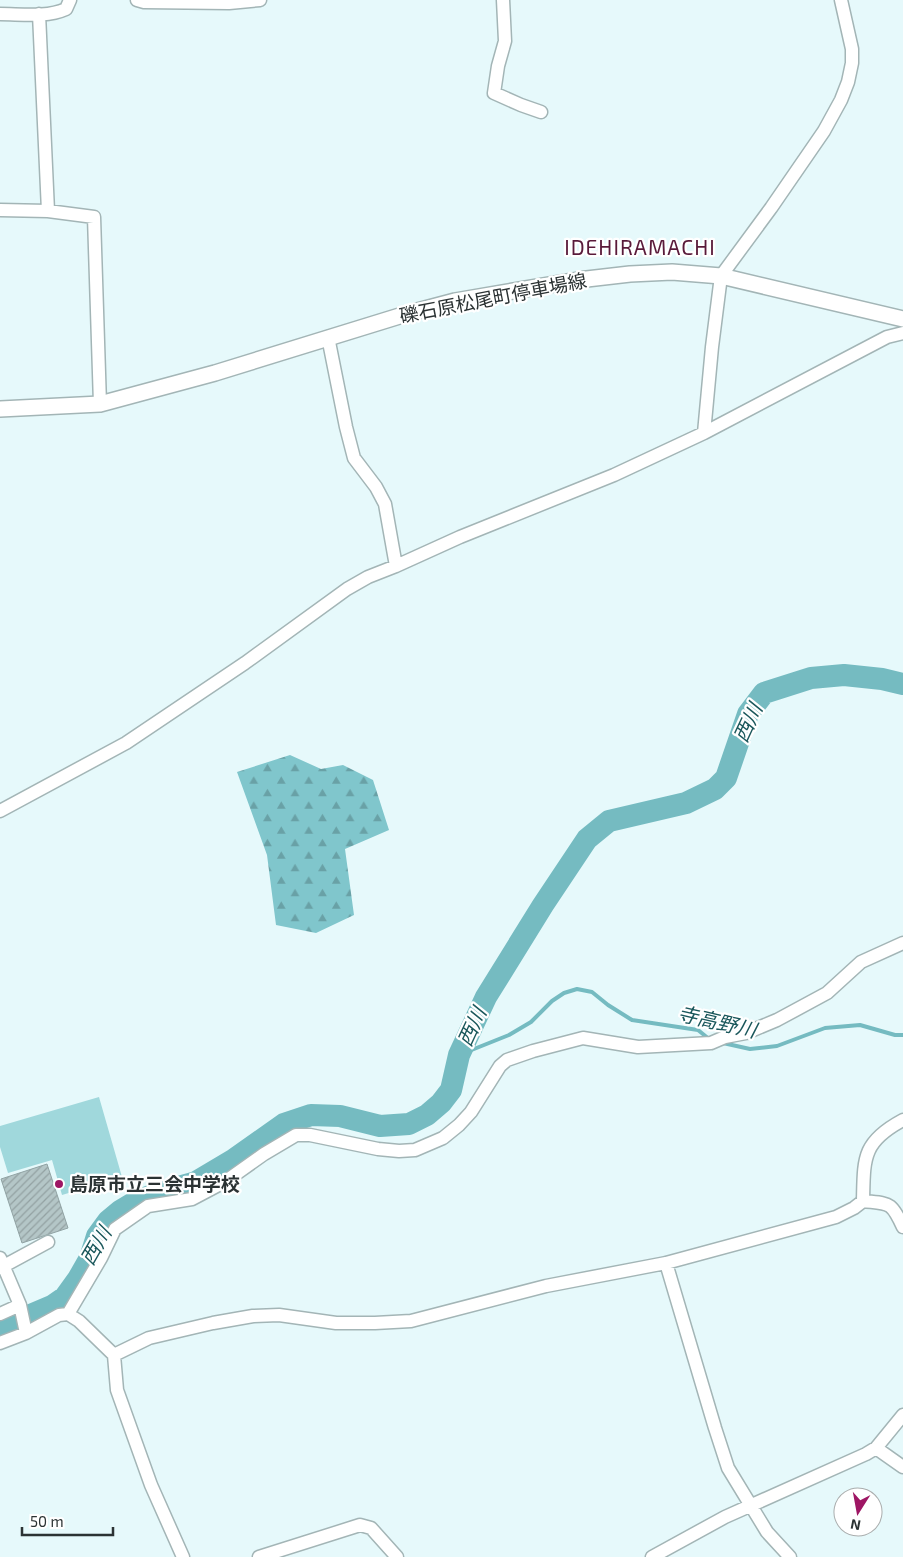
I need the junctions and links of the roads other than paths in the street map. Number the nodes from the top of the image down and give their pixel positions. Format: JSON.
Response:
{"nodes":[{"id":1,"x":70,"y":0,"type":"edge"},
{"id":2,"x":137,"y":0,"type":"edge"},
{"id":3,"x":260,"y":0,"type":"edge"},
{"id":4,"x":503,"y":0,"type":"edge"},
{"id":5,"x":841,"y":0,"type":"edge"},
{"id":6,"x":0,"y":14,"type":"edge"},
{"id":7,"x":39,"y":14,"type":"junction"},
{"id":8,"x":541,"y":112,"type":"dead end"},
{"id":9,"x":0,"y":210,"type":"edge"},
{"id":10,"x":48,"y":211,"type":"junction"},
{"id":11,"x":721,"y":276,"type":"junction"},
{"id":12,"x":903,"y":319,"type":"edge"},
{"id":13,"x":903,"y":333,"type":"edge"},
{"id":14,"x":328,"y":337,"type":"junction"},
{"id":15,"x":100,"y":404,"type":"junction"},
{"id":16,"x":0,"y":409,"type":"edge"},
{"id":17,"x":704,"y":433,"type":"junction"},
{"id":18,"x":396,"y":566,"type":"junction"},
{"id":19,"x":0,"y":811,"type":"edge"},
{"id":20,"x":903,"y":943,"type":"edge"},
{"id":21,"x":903,"y":1120,"type":"edge"},
{"id":22,"x":863,"y":1201,"type":"junction"},
{"id":23,"x":903,"y":1227,"type":"edge"},
{"id":24,"x":48,"y":1242,"type":"dead end"},
{"id":25,"x":666,"y":1263,"type":"junction"},
{"id":26,"x":1,"y":1264,"type":"edge"},
{"id":27,"x":21,"y":1309,"type":"junction"},
{"id":28,"x":0,"y":1314,"type":"edge"},
{"id":29,"x":68,"y":1314,"type":"junction"},
{"id":30,"x":25,"y":1330,"type":"junction"},
{"id":31,"x":0,"y":1343,"type":"edge"},
{"id":32,"x":114,"y":1355,"type":"junction"},
{"id":33,"x":903,"y":1416,"type":"edge"},
{"id":34,"x":876,"y":1448,"type":"junction"},
{"id":35,"x":903,"y":1467,"type":"edge"},
{"id":36,"x":750,"y":1505,"type":"junction"},
{"id":37,"x":183,"y":1557,"type":"edge"},
{"id":38,"x":260,"y":1557,"type":"edge"},
{"id":39,"x":397,"y":1557,"type":"edge"},
{"id":40,"x":652,"y":1557,"type":"edge"},
{"id":41,"x":790,"y":1557,"type":"edge"}],
"edges":[{"from":1,"to":7,"type":"street"},
{"from":2,"to":3,"type":"street"},
{"from":4,"to":8,"type":"street"},
{"from":5,"to":11,"type":"street"},
{"from":6,"to":7,"type":"street"},
{"from":7,"to":10,"type":"street"},
{"from":9,"to":10,"type":"street"},
{"from":10,"to":15,"type":"street"},
{"from":11,"to":12,"type":"main road","name":"礫石原松尾町停車場線"},
{"from":11,"to":14,"type":"main road","name":"礫石原松尾町停車場線"},
{"from":11,"to":17,"type":"street"},
{"from":13,"to":17,"type":"street"},
{"from":14,"to":15,"type":"main road","name":"礫石原松尾町停車場線"},
{"from":14,"to":18,"type":"street"},
{"from":15,"to":16,"type":"main road","name":"礫石原松尾町停車場線"},
{"from":17,"to":18,"type":"street"},
{"from":18,"to":19,"type":"street"},
{"from":20,"to":29,"type":"street"},
{"from":21,"to":22,"type":"street"},
{"from":22,"to":23,"type":"street"},
{"from":22,"to":25,"type":"street"},
{"from":24,"to":26,"type":"street"},
{"from":25,"to":32,"type":"street"},
{"from":25,"to":36,"type":"street"},
{"from":26,"to":27,"type":"street"},
{"from":27,"to":28,"type":"street"},
{"from":27,"to":30,"type":"street"},
{"from":29,"to":30,"type":"street"},
{"from":29,"to":32,"type":"street"},
{"from":30,"to":31,"type":"street"},
{"from":32,"to":37,"type":"street"},
{"from":33,"to":34,"type":"street"},
{"from":34,"to":35,"type":"street"},
{"from":34,"to":36,"type":"street"},
{"from":36,"to":40,"type":"street"},
{"from":36,"to":41,"type":"street"},
{"from":38,"to":39,"type":"street"}]}
